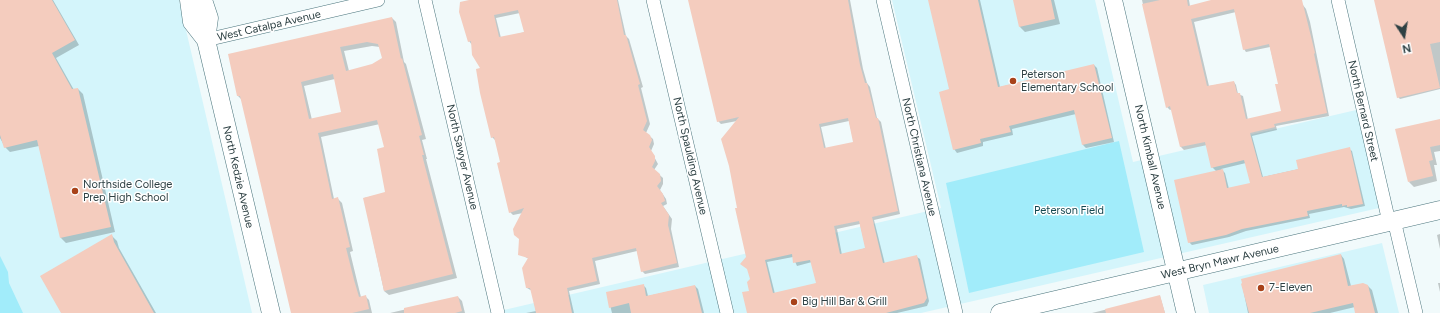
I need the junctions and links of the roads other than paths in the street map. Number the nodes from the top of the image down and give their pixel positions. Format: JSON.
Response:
{"nodes":[{"id":1,"x":189,"y":0,"type":"edge"},
{"id":2,"x":203,"y":0,"type":"edge"},
{"id":3,"x":378,"y":0,"type":"edge"},
{"id":4,"x":425,"y":0,"type":"edge"},
{"id":5,"x":653,"y":0,"type":"edge"},
{"id":6,"x":883,"y":0,"type":"edge"},
{"id":7,"x":1113,"y":0,"type":"edge"},
{"id":8,"x":1338,"y":0,"type":"edge"},
{"id":9,"x":206,"y":40,"type":"junction"},
{"id":10,"x":1440,"y":210,"type":"edge"},
{"id":11,"x":1391,"y":221,"type":"junction"},
{"id":12,"x":1177,"y":272,"type":"junction"},
{"id":13,"x":270,"y":313,"type":"edge"},
{"id":14,"x":498,"y":313,"type":"edge"},
{"id":15,"x":727,"y":313,"type":"edge"},
{"id":16,"x":956,"y":313,"type":"edge"},
{"id":17,"x":1000,"y":313,"type":"edge"},
{"id":18,"x":1186,"y":313,"type":"edge"},
{"id":19,"x":1416,"y":313,"type":"edge"}],
"edges":[{"from":1,"to":9,"type":"street","name":"North Kedzie Avenue"},
{"from":2,"to":9,"type":"street","name":"North Kedzie Avenue"},
{"from":3,"to":9,"type":"street","name":"West Catalpa Avenue"},
{"from":4,"to":14,"type":"street","name":"North Sawyer Avenue"},
{"from":5,"to":15,"type":"street","name":"North Spaulding Avenue"},
{"from":6,"to":16,"type":"street","name":"North Christiana Avenue"},
{"from":7,"to":12,"type":"street","name":"North Kimball Avenue"},
{"from":8,"to":11,"type":"street","name":"North Bernard Street"},
{"from":9,"to":13,"type":"street","name":"North Kedzie Avenue"},
{"from":10,"to":11,"type":"street","name":"West Bryn Mawr Avenue"},
{"from":11,"to":12,"type":"street","name":"West Bryn Mawr Avenue"},
{"from":11,"to":19,"type":"street","name":"North Bernard Street"},
{"from":12,"to":17,"type":"street","name":"West Bryn Mawr Avenue"},
{"from":12,"to":18,"type":"street","name":"North Kimball Avenue"}]}
